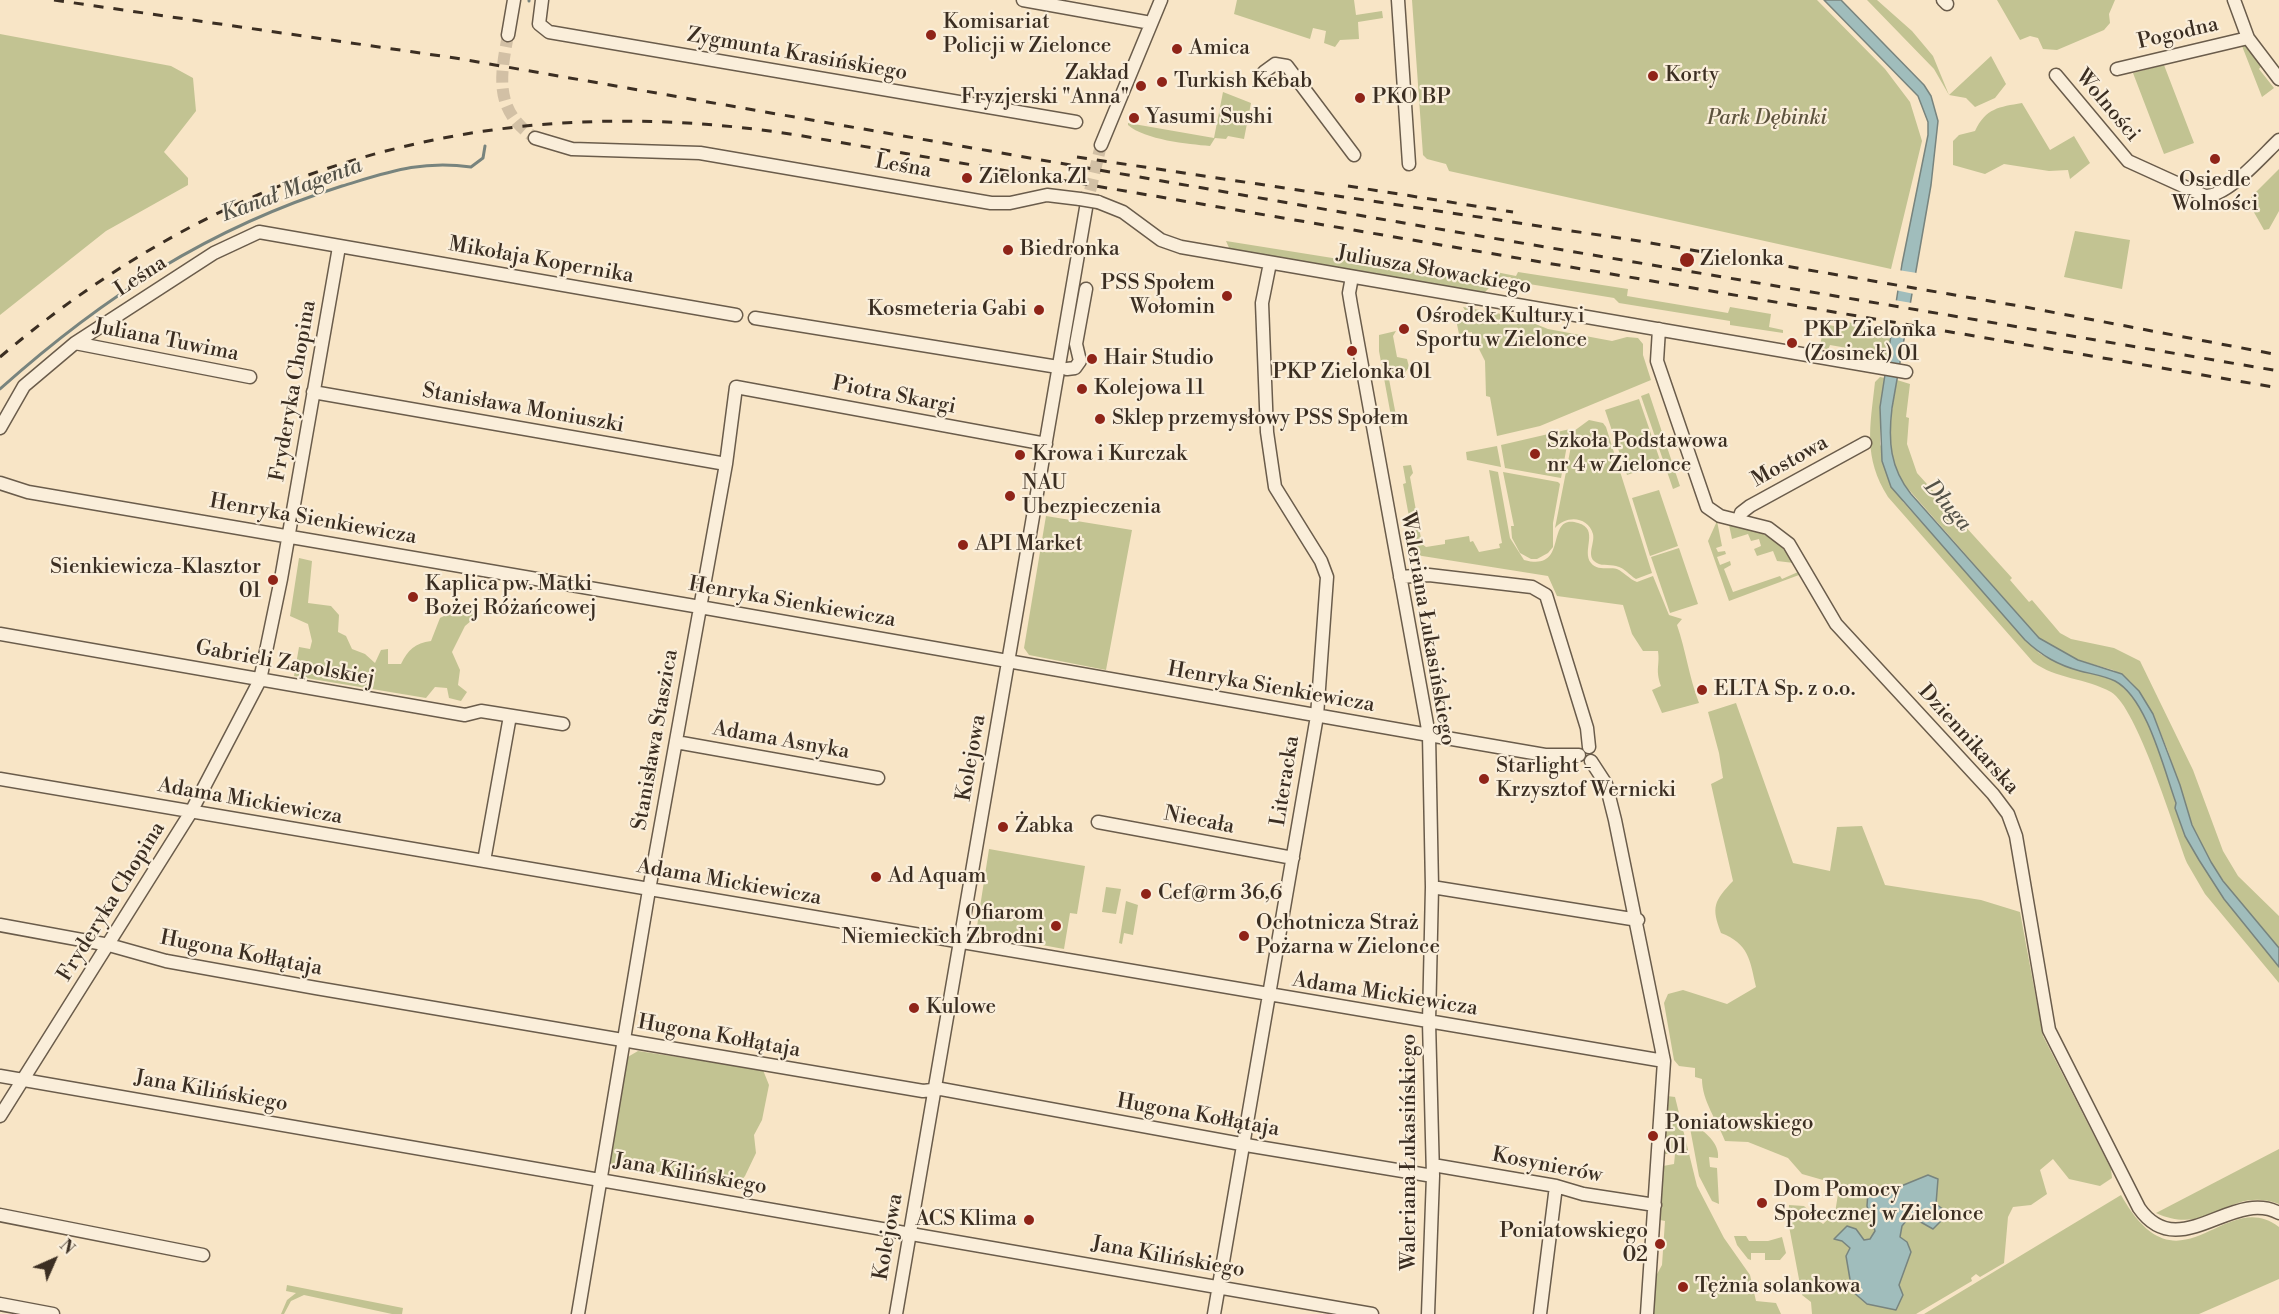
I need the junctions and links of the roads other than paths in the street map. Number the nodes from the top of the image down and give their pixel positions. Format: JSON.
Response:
{"nodes":[{"id":1,"x":514,"y":0,"type":"edge"},
{"id":2,"x":542,"y":0,"type":"edge"},
{"id":3,"x":1023,"y":0,"type":"edge"},
{"id":4,"x":1161,"y":0,"type":"edge"},
{"id":5,"x":1398,"y":0,"type":"edge"},
{"id":6,"x":2234,"y":0,"type":"edge"},
{"id":7,"x":1151,"y":23,"type":"junction"},
{"id":8,"x":508,"y":35,"type":"tunnel mouth"},
{"id":9,"x":2248,"y":38,"type":"junction"},
{"id":10,"x":2117,"y":69,"type":"dead end"},
{"id":11,"x":1264,"y":72,"type":"dead end"},
{"id":12,"x":2056,"y":75,"type":"dead end"},
{"id":13,"x":2279,"y":79,"type":"edge"},
{"id":14,"x":1076,"y":122,"type":"dead end"},
{"id":15,"x":535,"y":138,"type":"tunnel mouth"},
{"id":16,"x":2279,"y":140,"type":"edge"},
{"id":17,"x":1101,"y":145,"type":"tunnel mouth"},
{"id":18,"x":1354,"y":155,"type":"dead end"},
{"id":19,"x":1408,"y":164,"type":"dead end"},
{"id":20,"x":1098,"y":202,"type":"joint"},
{"id":21,"x":1083,"y":204,"type":"junction"},
{"id":22,"x":339,"y":247,"type":"junction"},
{"id":23,"x":1270,"y":263,"type":"junction"},
{"id":24,"x":1352,"y":277,"type":"junction"},
{"id":25,"x":1086,"y":289,"type":"dead end"},
{"id":26,"x":736,"y":315,"type":"dead end"},
{"id":27,"x":755,"y":318,"type":"dead end"},
{"id":28,"x":1659,"y":329,"type":"junction"},
{"id":29,"x":75,"y":343,"type":"junction"},
{"id":30,"x":1062,"y":368,"type":"junction"},
{"id":31,"x":1906,"y":372,"type":"dead end"},
{"id":32,"x":250,"y":377,"type":"dead end"},
{"id":33,"x":736,"y":387,"type":"joint"},
{"id":34,"x":313,"y":392,"type":"junction"},
{"id":35,"x":0,"y":428,"type":"edge"},
{"id":36,"x":1865,"y":443,"type":"dead end"},
{"id":37,"x":1046,"y":444,"type":"junction"},
{"id":38,"x":726,"y":464,"type":"junction"},
{"id":39,"x":0,"y":483,"type":"edge"},
{"id":40,"x":1739,"y":520,"type":"junction"},
{"id":41,"x":288,"y":535,"type":"junction"},
{"id":42,"x":1400,"y":577,"type":"junction"},
{"id":43,"x":700,"y":607,"type":"junction"},
{"id":44,"x":0,"y":634,"type":"edge"},
{"id":45,"x":1009,"y":661,"type":"junction"},
{"id":46,"x":260,"y":680,"type":"junction"},
{"id":47,"x":510,"y":716,"type":"junction"},
{"id":48,"x":1317,"y":716,"type":"junction"},
{"id":49,"x":563,"y":724,"type":"dead end"},
{"id":50,"x":1429,"y":735,"type":"junction"},
{"id":51,"x":676,"y":742,"type":"junction"},
{"id":52,"x":1584,"y":751,"type":"junction"},
{"id":53,"x":879,"y":778,"type":"dead end"},
{"id":54,"x":0,"y":779,"type":"edge"},
{"id":55,"x":191,"y":812,"type":"junction"},
{"id":56,"x":1098,"y":822,"type":"dead end"},
{"id":57,"x":1293,"y":858,"type":"junction"},
{"id":58,"x":484,"y":861,"type":"junction"},
{"id":59,"x":1432,"y":887,"type":"junction"},
{"id":60,"x":649,"y":890,"type":"junction"},
{"id":61,"x":1638,"y":920,"type":"junction"},
{"id":62,"x":0,"y":925,"type":"edge"},
{"id":63,"x":960,"y":942,"type":"junction"},
{"id":64,"x":109,"y":945,"type":"junction"},
{"id":65,"x":1268,"y":995,"type":"junction"},
{"id":66,"x":1429,"y":1022,"type":"junction"},
{"id":67,"x":624,"y":1040,"type":"junction"},
{"id":68,"x":1664,"y":1061,"type":"junction"},
{"id":69,"x":0,"y":1076,"type":"edge"},
{"id":70,"x":24,"y":1080,"type":"junction"},
{"id":71,"x":934,"y":1090,"type":"junction"},
{"id":72,"x":0,"y":1116,"type":"edge"},
{"id":73,"x":1242,"y":1144,"type":"junction"},
{"id":74,"x":1433,"y":1171,"type":"junction"},
{"id":75,"x":602,"y":1179,"type":"junction"},
{"id":76,"x":1556,"y":1186,"type":"junction"},
{"id":77,"x":1655,"y":1205,"type":"junction"},
{"id":78,"x":2279,"y":1213,"type":"edge"},
{"id":79,"x":0,"y":1215,"type":"edge"},
{"id":80,"x":910,"y":1234,"type":"junction"},
{"id":81,"x":202,"y":1256,"type":"dead end"},
{"id":82,"x":1219,"y":1286,"type":"junction"},
{"id":83,"x":0,"y":1304,"type":"edge"},
{"id":84,"x":53,"y":1314,"type":"edge"},
{"id":85,"x":578,"y":1314,"type":"edge"},
{"id":86,"x":896,"y":1314,"type":"edge"},
{"id":87,"x":1214,"y":1314,"type":"edge"},
{"id":88,"x":1372,"y":1314,"type":"edge"},
{"id":89,"x":1428,"y":1314,"type":"edge"},
{"id":90,"x":1540,"y":1314,"type":"edge"},
{"id":91,"x":1647,"y":1314,"type":"edge"}],
"edges":[{"from":1,"to":8,"type":"street"},
{"from":2,"to":14,"type":"street","name":"Zygmunta Krasińskiego"},
{"from":3,"to":7,"type":"street"},
{"from":4,"to":7,"type":"street"},
{"from":5,"to":19,"type":"street"},
{"from":6,"to":9,"type":"street"},
{"from":7,"to":17,"type":"street"},
{"from":9,"to":10,"type":"street","name":"Pogodna"},
{"from":9,"to":13,"type":"street"},
{"from":11,"to":18,"type":"street"},
{"from":12,"to":16,"type":"street","name":"Wolności"},
{"from":15,"to":21,"type":"street","name":"Leśna"},
{"from":20,"to":21,"type":"street","name":"Leśna","bridge":true},
{"from":20,"to":23,"type":"street","name":"Juliusza Słowackiego"},
{"from":21,"to":30,"type":"street","name":"Kolejowa"},
{"from":22,"to":26,"type":"street","name":"Mikołaja Kopernika"},
{"from":22,"to":29,"type":"street","name":"Leśna"},
{"from":22,"to":34,"type":"street","name":"Fryderyka Chopina"},
{"from":23,"to":24,"type":"street","name":"Juliusza Słowackiego"},
{"from":23,"to":48,"type":"street","name":"Literacka"},
{"from":24,"to":28,"type":"street","name":"Juliusza Słowackiego"},
{"from":24,"to":42,"type":"street","name":"Waleriana Łukasińskiego"},
{"from":25,"to":30,"type":"street"},
{"from":27,"to":30,"type":"street"},
{"from":28,"to":31,"type":"street","name":"Juliusza Słowackiego"},
{"from":28,"to":40,"type":"street","name":"Dziennikarska"},
{"from":29,"to":32,"type":"street","name":"Juliana Tuwima"},
{"from":29,"to":35,"type":"street","name":"Leśna"},
{"from":30,"to":37,"type":"street","name":"Kolejowa"},
{"from":33,"to":37,"type":"street","name":"Piotra Skargi"},
{"from":33,"to":38,"type":"street","name":"Stanisława Staszica"},
{"from":34,"to":38,"type":"street","name":"Stanisława Moniuszki"},
{"from":34,"to":41,"type":"street","name":"Fryderyka Chopina"},
{"from":36,"to":40,"type":"street","name":"Mostowa"},
{"from":37,"to":45,"type":"street","name":"Kolejowa"},
{"from":38,"to":43,"type":"street","name":"Stanisława Staszica"},
{"from":39,"to":41,"type":"street","name":"Henryka Sienkiewicza"},
{"from":40,"to":78,"type":"street","name":"Dziennikarska"},
{"from":41,"to":43,"type":"street","name":"Henryka Sienkiewicza"},
{"from":41,"to":46,"type":"street","name":"Fryderyka Chopina"},
{"from":42,"to":50,"type":"street","name":"Waleriana Łukasińskiego"},
{"from":42,"to":52,"type":"street"},
{"from":43,"to":45,"type":"street","name":"Henryka Sienkiewicza"},
{"from":43,"to":51,"type":"street","name":"Stanisława Staszica"},
{"from":44,"to":46,"type":"street","name":"Gabrieli Zapolskiej"},
{"from":45,"to":48,"type":"street","name":"Henryka Sienkiewicza"},
{"from":45,"to":63,"type":"street","name":"Kolejowa"},
{"from":46,"to":47,"type":"street","name":"Gabrieli Zapolskiej"},
{"from":46,"to":55,"type":"street","name":"Fryderyka Chopina"},
{"from":47,"to":49,"type":"street","name":"Gabrieli Zapolskiej"},
{"from":47,"to":58,"type":"street"},
{"from":48,"to":50,"type":"street","name":"Henryka Sienkiewicza"},
{"from":48,"to":57,"type":"street","name":"Literacka"},
{"from":50,"to":52,"type":"street","name":"Henryka Sienkiewicza"},
{"from":50,"to":59,"type":"street","name":"Waleriana Łukasińskiego"},
{"from":51,"to":53,"type":"street","name":"Adama Asnyka"},
{"from":51,"to":60,"type":"street","name":"Stanisława Staszica"},
{"from":52,"to":61,"type":"street"},
{"from":54,"to":55,"type":"street","name":"Adama Mickiewicza"},
{"from":55,"to":58,"type":"street","name":"Adama Mickiewicza"},
{"from":55,"to":64,"type":"street","name":"Fryderyka Chopina"},
{"from":56,"to":57,"type":"street","name":"Niecała"},
{"from":57,"to":65,"type":"street","name":"Literacka"},
{"from":58,"to":60,"type":"street","name":"Adama Mickiewicza"},
{"from":59,"to":61,"type":"street"},
{"from":59,"to":66,"type":"street","name":"Waleriana Łukasińskiego"},
{"from":60,"to":63,"type":"street","name":"Adama Mickiewicza"},
{"from":60,"to":67,"type":"street","name":"Stanisława Staszica"},
{"from":61,"to":68,"type":"street"},
{"from":62,"to":64,"type":"street","name":"Hugona Kołłątaja"},
{"from":63,"to":65,"type":"street","name":"Adama Mickiewicza"},
{"from":63,"to":71,"type":"street","name":"Kolejowa"},
{"from":64,"to":67,"type":"street","name":"Hugona Kołłątaja"},
{"from":64,"to":70,"type":"street","name":"Fryderyka Chopina"},
{"from":65,"to":66,"type":"street","name":"Adama Mickiewicza"},
{"from":65,"to":73,"type":"street","name":"Literacka"},
{"from":66,"to":68,"type":"street","name":"Adama Mickiewicza"},
{"from":66,"to":74,"type":"street","name":"Waleriana Łukasińskiego"},
{"from":67,"to":71,"type":"street","name":"Hugona Kołłątaja"},
{"from":67,"to":75,"type":"street","name":"Stanisława Staszica"},
{"from":68,"to":77,"type":"street"},
{"from":69,"to":70,"type":"street","name":"Jana Kilińskiego"},
{"from":70,"to":72,"type":"street","name":"Fryderyka Chopina"},
{"from":70,"to":75,"type":"street","name":"Jana Kilińskiego"},
{"from":71,"to":73,"type":"street","name":"Hugona Kołłątaja"},
{"from":71,"to":80,"type":"street","name":"Kolejowa"},
{"from":73,"to":74,"type":"street","name":"Hugona Kołłątaja"},
{"from":73,"to":82,"type":"street","name":"Literacka"},
{"from":74,"to":76,"type":"street","name":"Kosynierów"},
{"from":74,"to":89,"type":"street","name":"Waleriana Łukasińskiego"},
{"from":75,"to":80,"type":"street","name":"Jana Kilińskiego"},
{"from":75,"to":85,"type":"street","name":"Stanisława Staszica"},
{"from":76,"to":77,"type":"street","name":"Kosynierów"},
{"from":76,"to":90,"type":"street"},
{"from":77,"to":91,"type":"street"},
{"from":79,"to":81,"type":"street"},
{"from":80,"to":82,"type":"street","name":"Jana Kilińskiego"},
{"from":80,"to":86,"type":"street","name":"Kolejowa"},
{"from":82,"to":87,"type":"street","name":"Literacka"},
{"from":82,"to":88,"type":"street","name":"Jana Kilińskiego"},
{"from":83,"to":84,"type":"street"}]}
